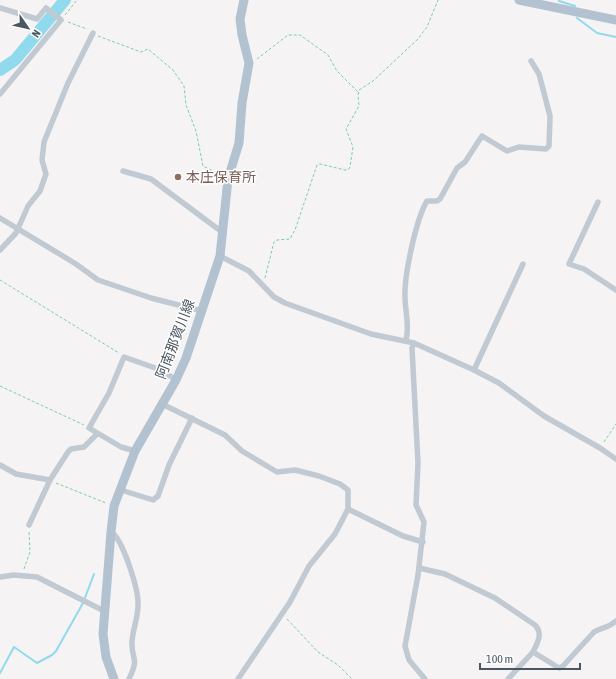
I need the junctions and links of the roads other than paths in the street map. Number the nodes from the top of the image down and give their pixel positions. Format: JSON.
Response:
{"nodes":[{"id":1,"x":244,"y":0,"type":"edge"},
{"id":2,"x":519,"y":0,"type":"edge"},
{"id":3,"x":0,"y":8,"type":"edge"},
{"id":4,"x":616,"y":20,"type":"edge"},
{"id":5,"x":93,"y":33,"type":"road end"},
{"id":6,"x":531,"y":62,"type":"dead end"},
{"id":7,"x":0,"y":94,"type":"edge"},
{"id":8,"x":123,"y":170,"type":"dead end"},
{"id":9,"x":598,"y":202,"type":"dead end"},
{"id":10,"x":0,"y":218,"type":"edge"},
{"id":11,"x":18,"y":229,"type":"junction"},
{"id":12,"x":223,"y":230,"type":"junction"},
{"id":13,"x":0,"y":250,"type":"edge"},
{"id":14,"x":220,"y":256,"type":"junction"},
{"id":15,"x":523,"y":264,"type":"dead end"},
{"id":16,"x":616,"y":290,"type":"edge"},
{"id":17,"x":202,"y":311,"type":"junction"},
{"id":18,"x":406,"y":340,"type":"junction"},
{"id":19,"x":414,"y":343,"type":"junction"},
{"id":20,"x":474,"y":370,"type":"junction"},
{"id":21,"x":176,"y":380,"type":"junction"},
{"id":22,"x":162,"y":404,"type":"junction"},
{"id":23,"x":192,"y":418,"type":"junction"},
{"id":24,"x":97,"y":434,"type":"junction"},
{"id":25,"x":135,"y":451,"type":"junction"},
{"id":26,"x":616,"y":459,"type":"edge"},
{"id":27,"x":0,"y":465,"type":"edge"},
{"id":28,"x":50,"y":480,"type":"junction"},
{"id":29,"x":121,"y":490,"type":"junction"},
{"id":30,"x":348,"y":510,"type":"junction"},
{"id":31,"x":29,"y":525,"type":"road end"},
{"id":32,"x":111,"y":532,"type":"junction"},
{"id":33,"x":423,"y":542,"type":"junction"},
{"id":34,"x":419,"y":568,"type":"junction"},
{"id":35,"x":0,"y":577,"type":"edge"},
{"id":36,"x":104,"y":611,"type":"junction"},
{"id":37,"x":616,"y":621,"type":"edge"},
{"id":38,"x":533,"y":652,"type":"junction"},
{"id":39,"x":114,"y":679,"type":"edge"},
{"id":40,"x":129,"y":679,"type":"edge"},
{"id":41,"x":238,"y":679,"type":"edge"},
{"id":42,"x":424,"y":679,"type":"edge"},
{"id":43,"x":508,"y":679,"type":"edge"}],
"edges":[{"from":1,"to":12,"type":"main road","name":"阿南那賀川線"},
{"from":2,"to":4,"type":"main road"},
{"from":3,"to":7,"type":"street"},
{"from":5,"to":11,"type":"street"},
{"from":6,"to":18,"type":"street"},
{"from":8,"to":12,"type":"street"},
{"from":9,"to":16,"type":"street"},
{"from":10,"to":11,"type":"street"},
{"from":11,"to":13,"type":"street"},
{"from":11,"to":17,"type":"street"},
{"from":12,"to":14,"type":"main road","name":"阿南那賀川線"},
{"from":14,"to":17,"type":"main road","name":"阿南那賀川線"},
{"from":14,"to":18,"type":"street"},
{"from":15,"to":20,"type":"street"},
{"from":17,"to":21,"type":"main road","name":"阿南那賀川線"},
{"from":18,"to":19,"type":"street"},
{"from":19,"to":20,"type":"street"},
{"from":19,"to":33,"type":"street"},
{"from":20,"to":26,"type":"street"},
{"from":21,"to":22,"type":"main road","name":"阿南那賀川線"},
{"from":21,"to":24,"type":"street"},
{"from":22,"to":23,"type":"street"},
{"from":22,"to":25,"type":"main road","name":"阿南那賀川線"},
{"from":23,"to":29,"type":"street"},
{"from":23,"to":30,"type":"street"},
{"from":24,"to":25,"type":"street"},
{"from":24,"to":28,"type":"street"},
{"from":25,"to":29,"type":"main road","name":"阿南那賀川線"},
{"from":27,"to":28,"type":"street"},
{"from":28,"to":31,"type":"street"},
{"from":29,"to":32,"type":"main road","name":"阿南那賀川線"},
{"from":30,"to":33,"type":"street"},
{"from":30,"to":41,"type":"street"},
{"from":32,"to":36,"type":"main road","name":"阿南那賀川線"},
{"from":32,"to":40,"type":"street"},
{"from":33,"to":34,"type":"street"},
{"from":34,"to":38,"type":"street"},
{"from":34,"to":42,"type":"street"},
{"from":35,"to":36,"type":"street"},
{"from":36,"to":39,"type":"main road","name":"阿南那賀川線"},
{"from":37,"to":38,"type":"street"},
{"from":38,"to":43,"type":"street"}]}
